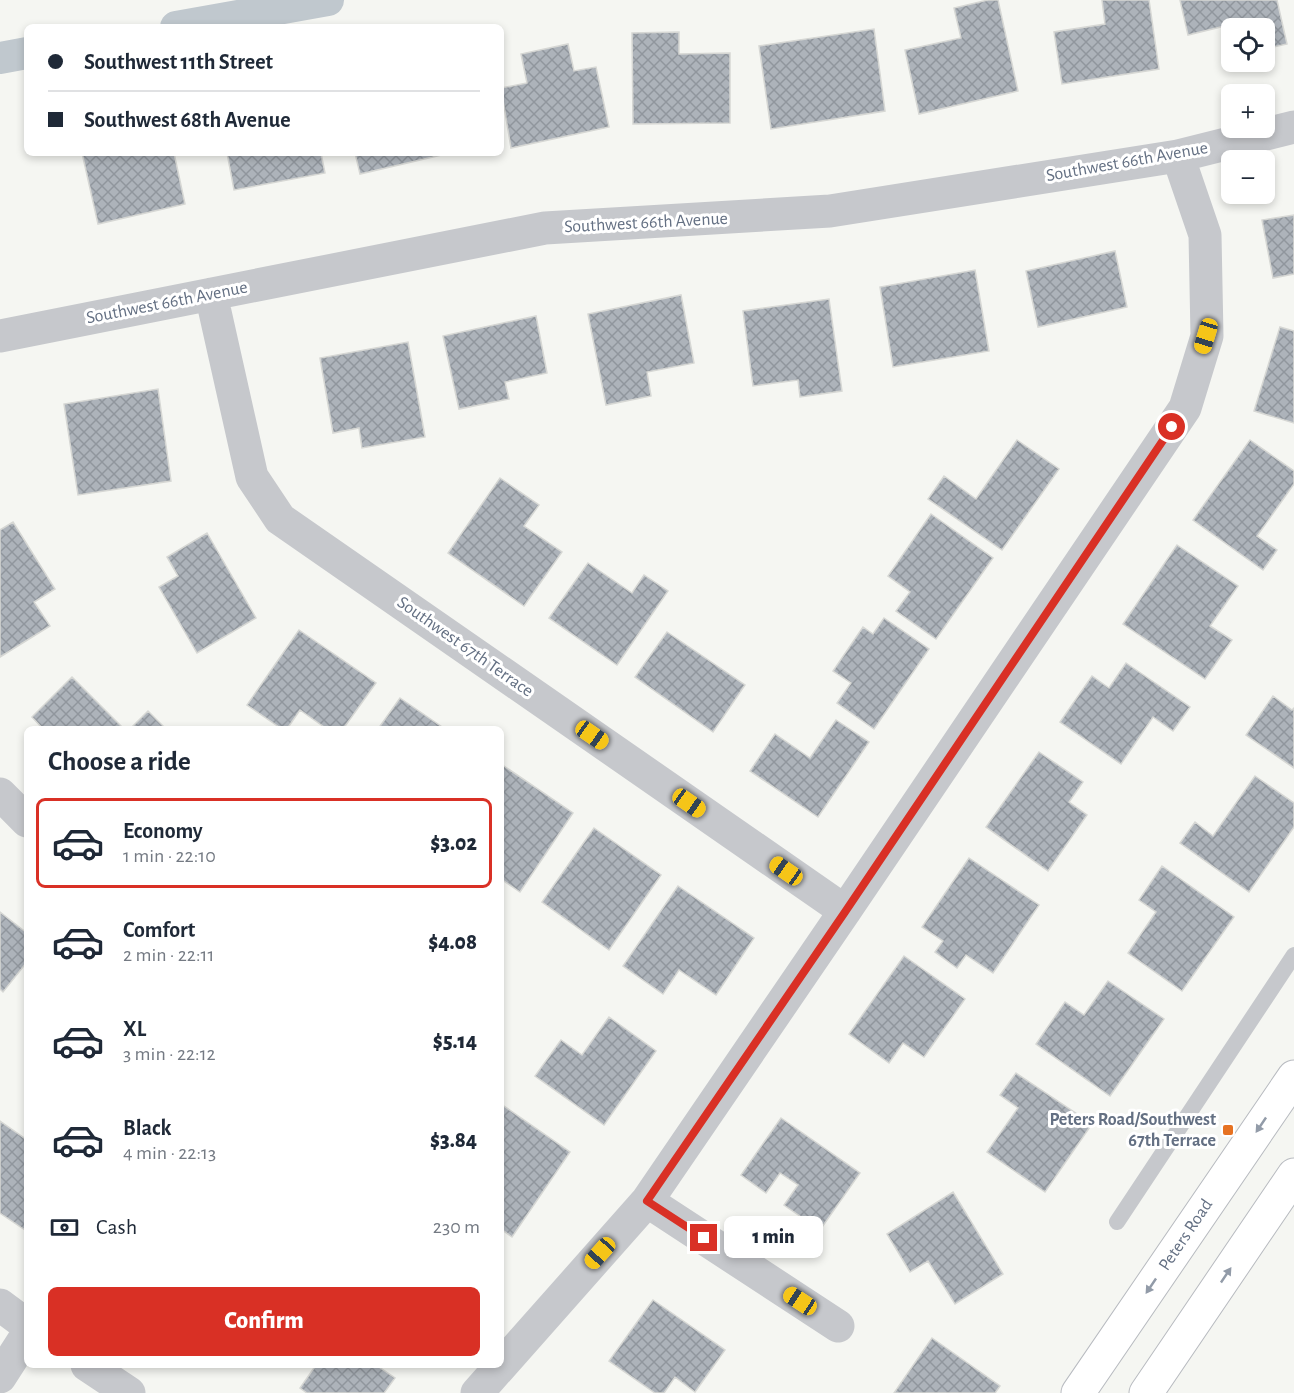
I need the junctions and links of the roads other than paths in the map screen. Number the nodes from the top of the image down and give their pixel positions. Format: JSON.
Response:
{"nodes":[{"id":1,"x":1294,"y":127,"type":"edge"},
{"id":2,"x":1178,"y":156,"type":"junction"},
{"id":3,"x":211,"y":294,"type":"junction"},
{"id":4,"x":0,"y":336,"type":"edge"},
{"id":5,"x":0,"y":794,"type":"edge"},
{"id":6,"x":24,"y":818,"type":"edge"},
{"id":7,"x":845,"y":912,"type":"junction"},
{"id":8,"x":1294,"y":955,"type":"edge"},
{"id":9,"x":1294,"y":1077,"type":"edge"},
{"id":10,"x":1294,"y":1175,"type":"edge"},
{"id":11,"x":647,"y":1201,"type":"junction"},
{"id":12,"x":1117,"y":1222,"type":"dead end"},
{"id":13,"x":0,"y":1305,"type":"edge"},
{"id":14,"x":24,"y":1323,"type":"edge"},
{"id":15,"x":838,"y":1326,"type":"dead end"},
{"id":16,"x":24,"y":1340,"type":"edge"},
{"id":17,"x":504,"y":1363,"type":"edge"},
{"id":18,"x":92,"y":1368,"type":"edge"},
{"id":19,"x":499,"y":1368,"type":"edge"},
{"id":20,"x":0,"y":1377,"type":"edge"},
{"id":21,"x":129,"y":1393,"type":"edge"},
{"id":22,"x":477,"y":1393,"type":"edge"},
{"id":23,"x":1078,"y":1393,"type":"edge"},
{"id":24,"x":1146,"y":1393,"type":"edge"}],
"edges":[{"from":1,"to":2,"type":"street","name":"Southwest 66th Avenue"},
{"from":2,"to":3,"type":"street","name":"Southwest 66th Avenue"},
{"from":2,"to":7,"type":"street"},
{"from":3,"to":4,"type":"street","name":"Southwest 66th Avenue"},
{"from":3,"to":7,"type":"street","name":"Southwest 67th Terrace"},
{"from":5,"to":6,"type":"street"},
{"from":7,"to":11,"type":"street"},
{"from":8,"to":12,"type":"lane"},
{"from":9,"to":23,"type":"main road","name":"Peters Road","one_way":true},
{"from":24,"to":10,"type":"main road","one_way":true},
{"from":11,"to":15,"type":"street"},
{"from":11,"to":17,"type":"street"},
{"from":13,"to":14,"type":"street"},
{"from":16,"to":20,"type":"street"},
{"from":18,"to":21,"type":"street"},
{"from":19,"to":22,"type":"street"}]}
